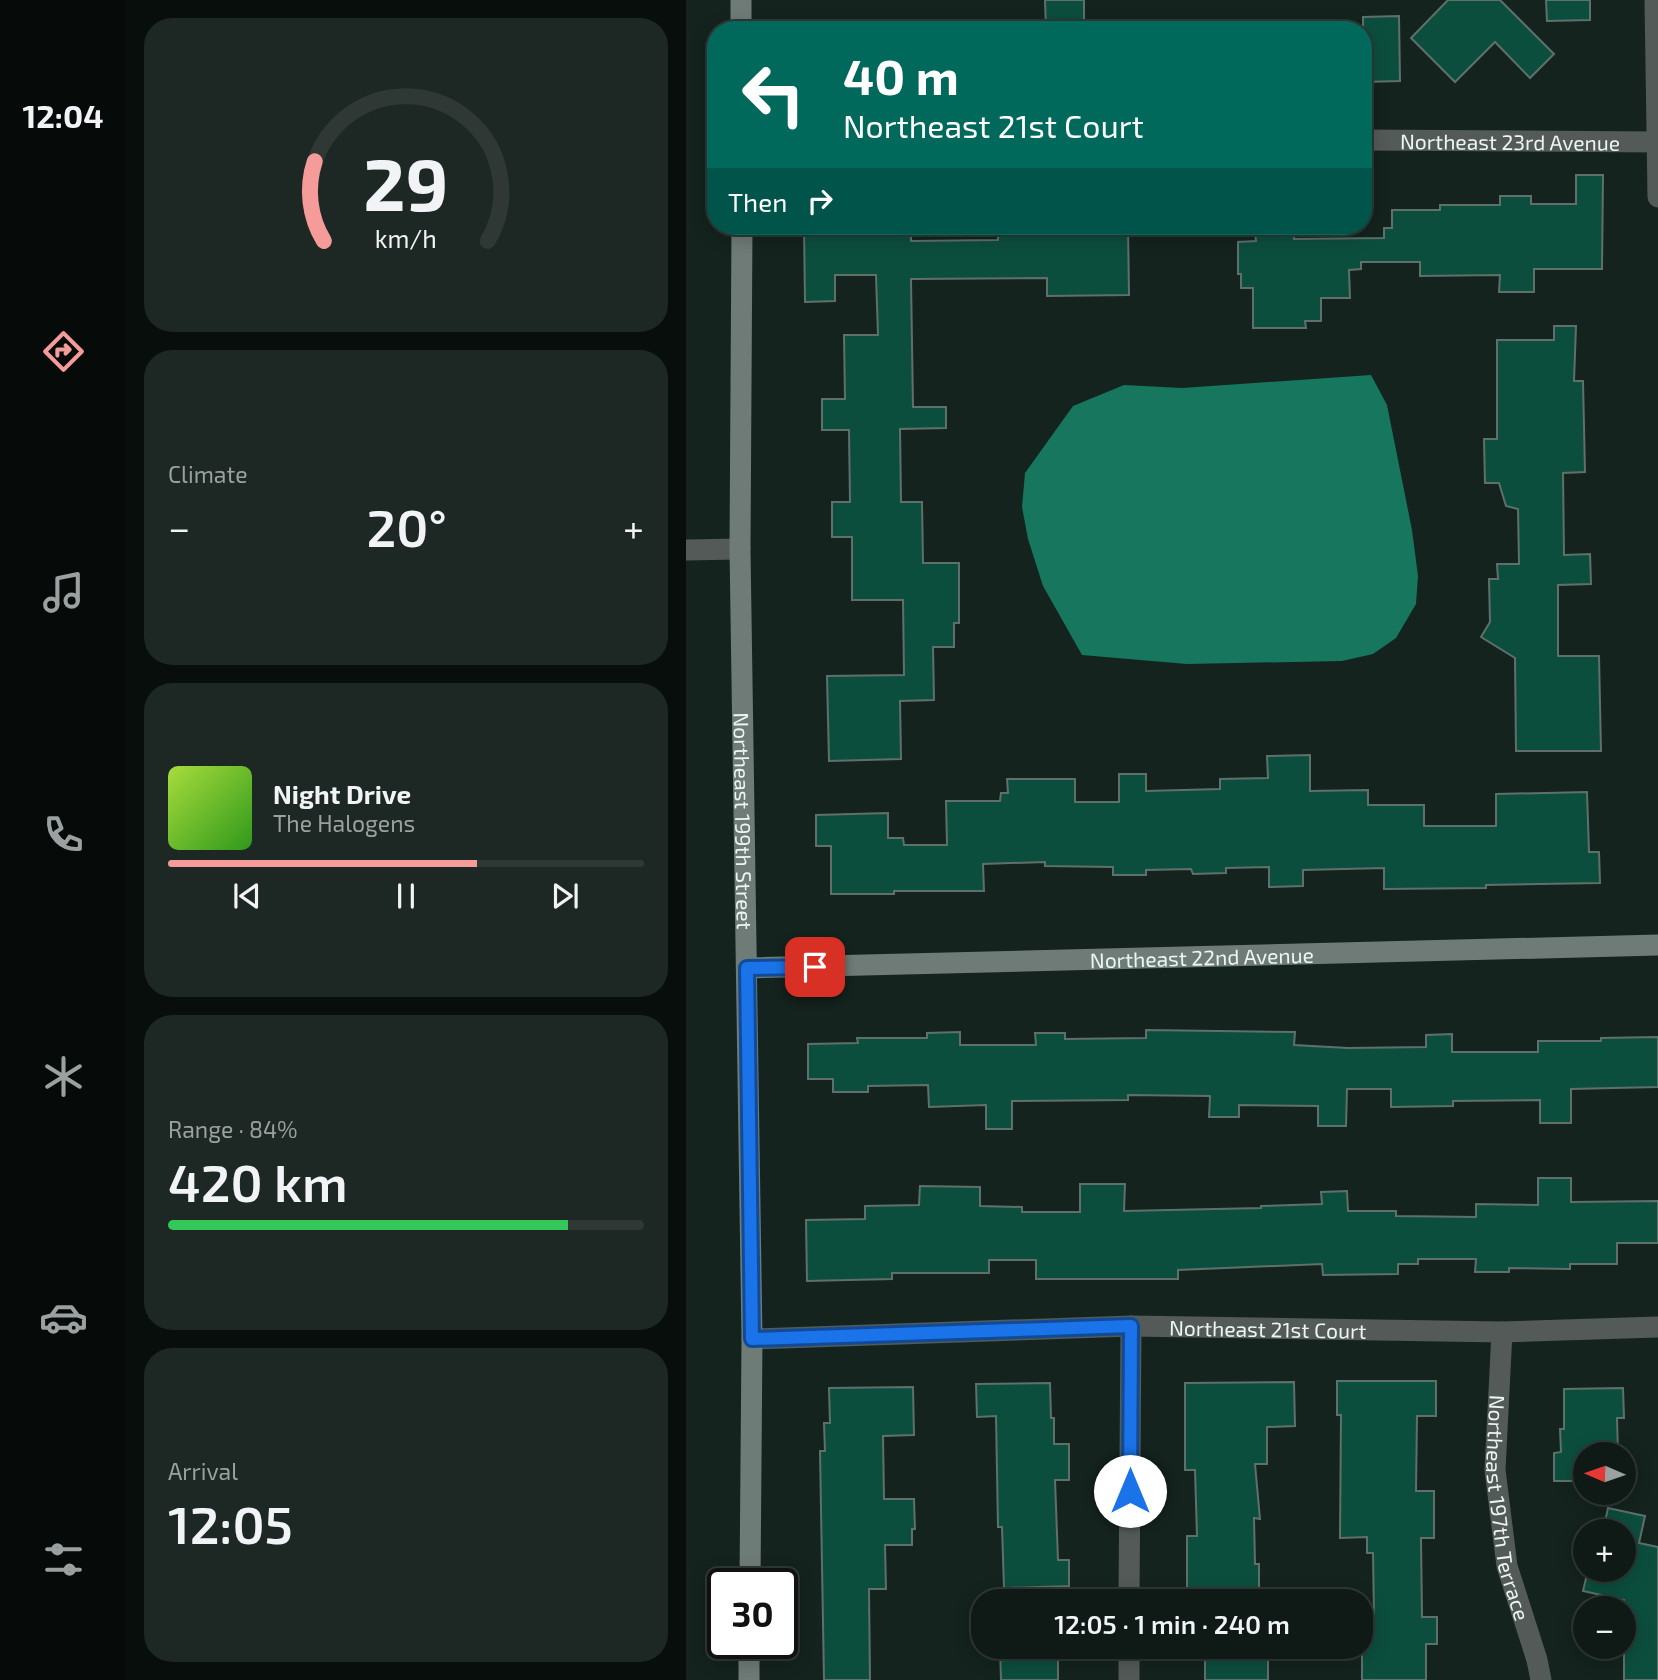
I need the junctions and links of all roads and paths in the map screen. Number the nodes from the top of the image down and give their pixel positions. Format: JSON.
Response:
{"nodes":[{"id":1,"x":741,"y":0,"type":"edge"},
{"id":2,"x":1656,"y":0,"type":"edge"},
{"id":3,"x":741,"y":21,"type":"edge"},
{"id":4,"x":1372,"y":140,"type":"edge"},
{"id":5,"x":1658,"y":142,"type":"edge"},
{"id":6,"x":1658,"y":197,"type":"edge"},
{"id":7,"x":742,"y":235,"type":"edge"},
{"id":8,"x":740,"y":549,"type":"junction"},
{"id":9,"x":686,"y":550,"type":"edge"},
{"id":10,"x":1658,"y":945,"type":"edge"},
{"id":11,"x":747,"y":968,"type":"junction"},
{"id":12,"x":1131,"y":1326,"type":"junction"},
{"id":13,"x":1658,"y":1327,"type":"edge"},
{"id":14,"x":1502,"y":1332,"type":"junction"},
{"id":15,"x":752,"y":1339,"type":"junction"},
{"id":16,"x":750,"y":1568,"type":"edge"},
{"id":17,"x":1129,"y":1589,"type":"edge"},
{"id":18,"x":749,"y":1659,"type":"edge"},
{"id":19,"x":1129,"y":1659,"type":"edge"},
{"id":20,"x":749,"y":1680,"type":"edge"},
{"id":21,"x":1129,"y":1680,"type":"edge"},
{"id":22,"x":1541,"y":1680,"type":"edge"}],
"edges":[{"from":1,"to":3,"type":"street"},
{"from":2,"to":5,"type":"street"},
{"from":4,"to":5,"type":"street","name":"Northeast 23rd Avenue"},
{"from":5,"to":6,"type":"street"},
{"from":7,"to":8,"type":"street","name":"Northeast 199th Street"},
{"from":8,"to":9,"type":"street"},
{"from":8,"to":11,"type":"street","name":"Northeast 199th Street"},
{"from":10,"to":11,"type":"street","name":"Northeast 22nd Avenue"},
{"from":11,"to":15,"type":"street","name":"Northeast 199th Street"},
{"from":12,"to":14,"type":"street","name":"Northeast 21st Court"},
{"from":12,"to":15,"type":"street","name":"Northeast 21st Court"},
{"from":12,"to":17,"type":"street"},
{"from":13,"to":14,"type":"street","name":"Northeast 21st Court"},
{"from":14,"to":22,"type":"street","name":"Northeast 197th Terrace"},
{"from":15,"to":16,"type":"street","name":"Northeast 199th Street"},
{"from":18,"to":20,"type":"street"},
{"from":19,"to":21,"type":"street"}]}
